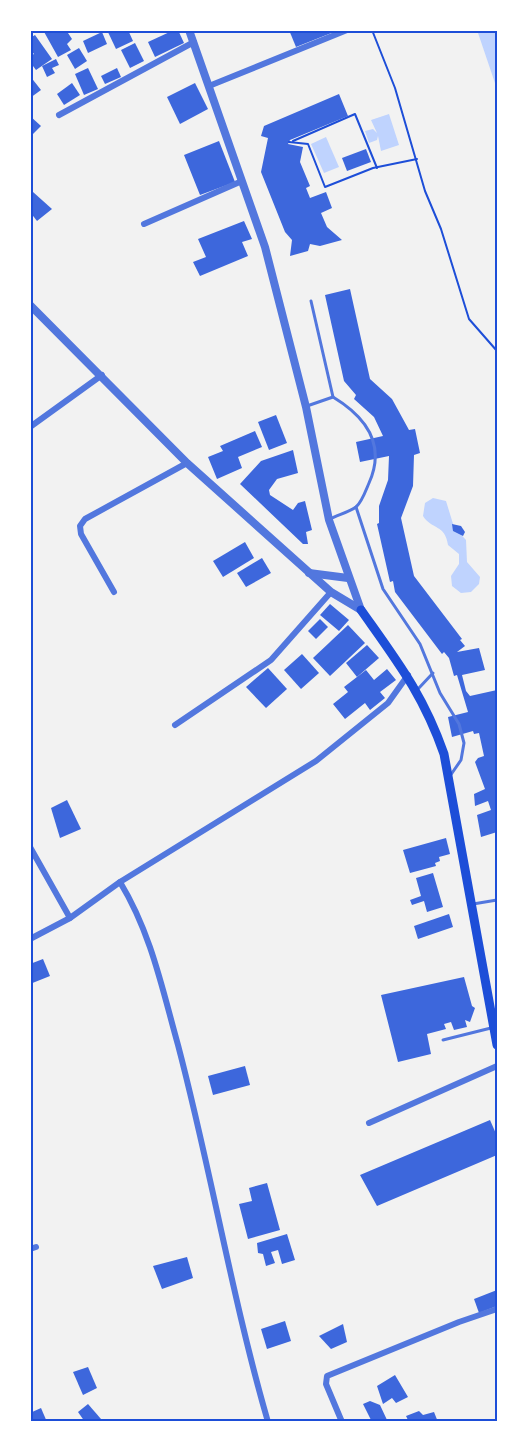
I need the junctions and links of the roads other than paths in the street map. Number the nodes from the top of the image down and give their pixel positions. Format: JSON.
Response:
{"nodes":[{"id":1,"x":189,"y":30,"type":"edge"},
{"id":2,"x":347,"y":30,"type":"edge"},
{"id":3,"x":194,"y":42,"type":"junction"},
{"id":4,"x":209,"y":86,"type":"junction"},
{"id":5,"x":58,"y":115,"type":"dead end"},
{"id":6,"x":242,"y":181,"type":"junction"},
{"id":7,"x":144,"y":224,"type":"dead end"},
{"id":8,"x":311,"y":301,"type":"dead end"},
{"id":9,"x":30,"y":304,"type":"edge"},
{"id":10,"x":102,"y":375,"type":"junction"},
{"id":11,"x":333,"y":398,"type":"junction"},
{"id":12,"x":306,"y":407,"type":"junction"},
{"id":13,"x":30,"y":427,"type":"edge"},
{"id":14,"x":187,"y":463,"type":"junction"},
{"id":15,"x":356,"y":507,"type":"junction"},
{"id":16,"x":329,"y":519,"type":"junction"},
{"id":17,"x":308,"y":572,"type":"junction"},
{"id":18,"x":348,"y":578,"type":"junction"},
{"id":19,"x":114,"y":592,"type":"dead end"},
{"id":20,"x":331,"y":592,"type":"junction"},
{"id":21,"x":361,"y":610,"type":"junction"},
{"id":22,"x":433,"y":673,"type":"junction"},
{"id":23,"x":408,"y":675,"type":"junction"},
{"id":24,"x":417,"y":691,"type":"junction"},
{"id":25,"x":175,"y":725,"type":"dead end"},
{"id":26,"x":448,"y":778,"type":"junction"},
{"id":27,"x":30,"y":847,"type":"edge"},
{"id":28,"x":120,"y":882,"type":"junction"},
{"id":29,"x":497,"y":900,"type":"edge"},
{"id":30,"x":471,"y":904,"type":"junction"},
{"id":31,"x":70,"y":918,"type":"junction"},
{"id":32,"x":30,"y":939,"type":"edge"},
{"id":33,"x":493,"y":1005,"type":"edge"},
{"id":34,"x":493,"y":1027,"type":"junction"},
{"id":35,"x":444,"y":1040,"type":"dead end"},
{"id":36,"x":497,"y":1045,"type":"edge"},
{"id":37,"x":497,"y":1066,"type":"edge"},
{"id":38,"x":369,"y":1123,"type":"dead end"},
{"id":39,"x":497,"y":1310,"type":"edge"},
{"id":40,"x":268,"y":1422,"type":"edge"},
{"id":41,"x":342,"y":1422,"type":"edge"}],
"edges":[{"from":1,"to":3,"type":"street"},
{"from":2,"to":4,"type":"street"},
{"from":3,"to":4,"type":"street"},
{"from":3,"to":5,"type":"street"},
{"from":4,"to":6,"type":"street"},
{"from":6,"to":7,"type":"street"},
{"from":6,"to":12,"type":"street"},
{"from":8,"to":11,"type":"lane"},
{"from":9,"to":10,"type":"street"},
{"from":10,"to":13,"type":"street"},
{"from":10,"to":14,"type":"street"},
{"from":11,"to":12,"type":"lane"},
{"from":11,"to":15,"type":"lane"},
{"from":12,"to":16,"type":"street"},
{"from":14,"to":17,"type":"street"},
{"from":14,"to":19,"type":"street"},
{"from":15,"to":16,"type":"lane"},
{"from":15,"to":22,"type":"lane"},
{"from":16,"to":18,"type":"street"},
{"from":17,"to":18,"type":"street"},
{"from":17,"to":20,"type":"street"},
{"from":18,"to":21,"type":"street"},
{"from":20,"to":21,"type":"street"},
{"from":20,"to":25,"type":"street"},
{"from":21,"to":23,"type":"main road"},
{"from":22,"to":24,"type":"lane"},
{"from":22,"to":26,"type":"lane"},
{"from":23,"to":24,"type":"main road"},
{"from":23,"to":28,"type":"street"},
{"from":24,"to":26,"type":"main road"},
{"from":26,"to":30,"type":"main road"},
{"from":27,"to":31,"type":"street"},
{"from":28,"to":31,"type":"street"},
{"from":28,"to":40,"type":"street"},
{"from":29,"to":30,"type":"lane"},
{"from":30,"to":33,"type":"main road"},
{"from":31,"to":32,"type":"street"},
{"from":33,"to":34,"type":"main road"},
{"from":34,"to":35,"type":"lane"},
{"from":34,"to":36,"type":"main road"},
{"from":37,"to":38,"type":"street"},
{"from":39,"to":41,"type":"street"}]}
